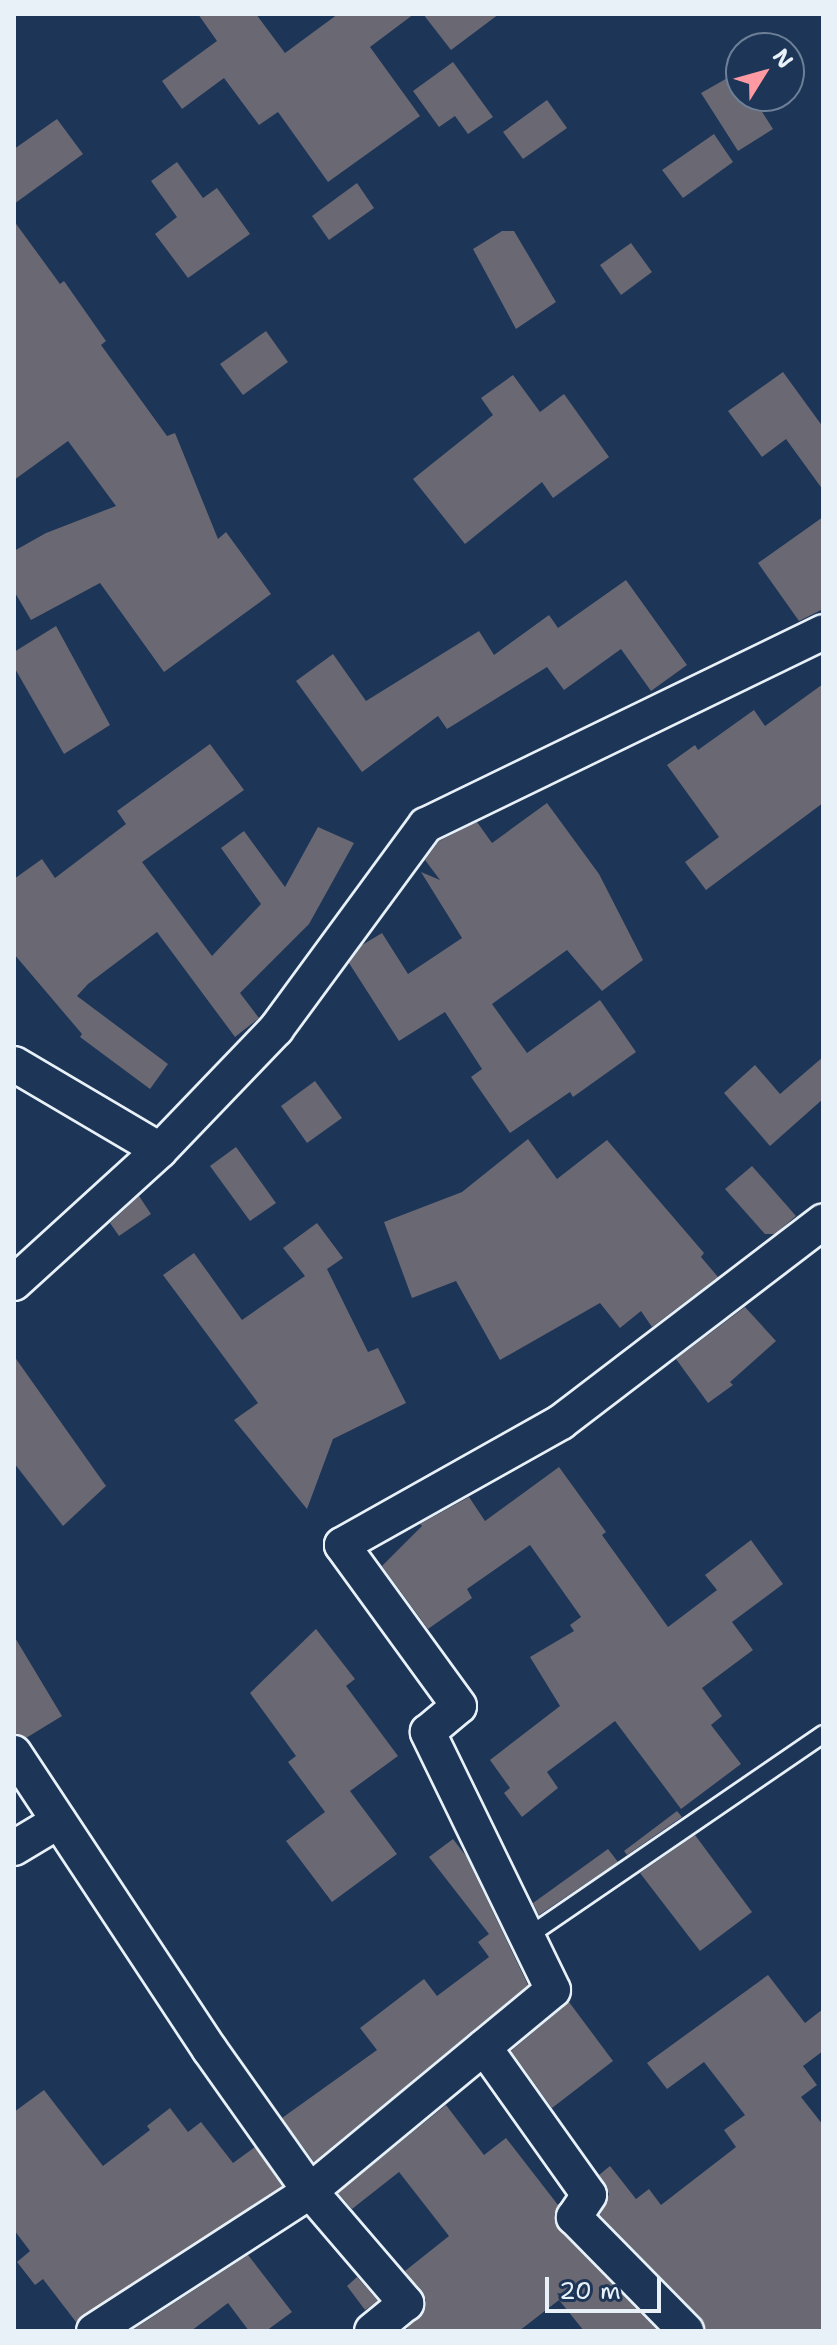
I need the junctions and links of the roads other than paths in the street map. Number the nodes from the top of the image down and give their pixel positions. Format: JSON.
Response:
{"nodes":[{"id":1,"x":823,"y":632,"type":"edge"},
{"id":2,"x":14,"y":1064,"type":"edge"},
{"id":3,"x":160,"y":1150,"type":"junction"},
{"id":4,"x":823,"y":1222,"type":"edge"},
{"id":5,"x":14,"y":1283,"type":"edge"},
{"id":6,"x":823,"y":1734,"type":"edge"},
{"id":7,"x":14,"y":1753,"type":"edge"},
{"id":8,"x":59,"y":1821,"type":"junction"},
{"id":9,"x":14,"y":1848,"type":"edge"},
{"id":10,"x":527,"y":1937,"type":"junction"},
{"id":11,"x":484,"y":2047,"type":"junction"},
{"id":12,"x":310,"y":2191,"type":"junction"},
{"id":13,"x":94,"y":2331,"type":"edge"},
{"id":14,"x":372,"y":2331,"type":"edge"},
{"id":15,"x":686,"y":2331,"type":"edge"}],
"edges":[{"from":1,"to":3,"type":"street"},
{"from":2,"to":3,"type":"street"},
{"from":3,"to":5,"type":"street"},
{"from":4,"to":10,"type":"street"},
{"from":6,"to":10,"type":"lane"},
{"from":7,"to":8,"type":"street"},
{"from":8,"to":9,"type":"street"},
{"from":8,"to":12,"type":"street"},
{"from":10,"to":11,"type":"street"},
{"from":11,"to":12,"type":"street"},
{"from":11,"to":15,"type":"street"},
{"from":12,"to":13,"type":"street"},
{"from":12,"to":14,"type":"street"}]}
